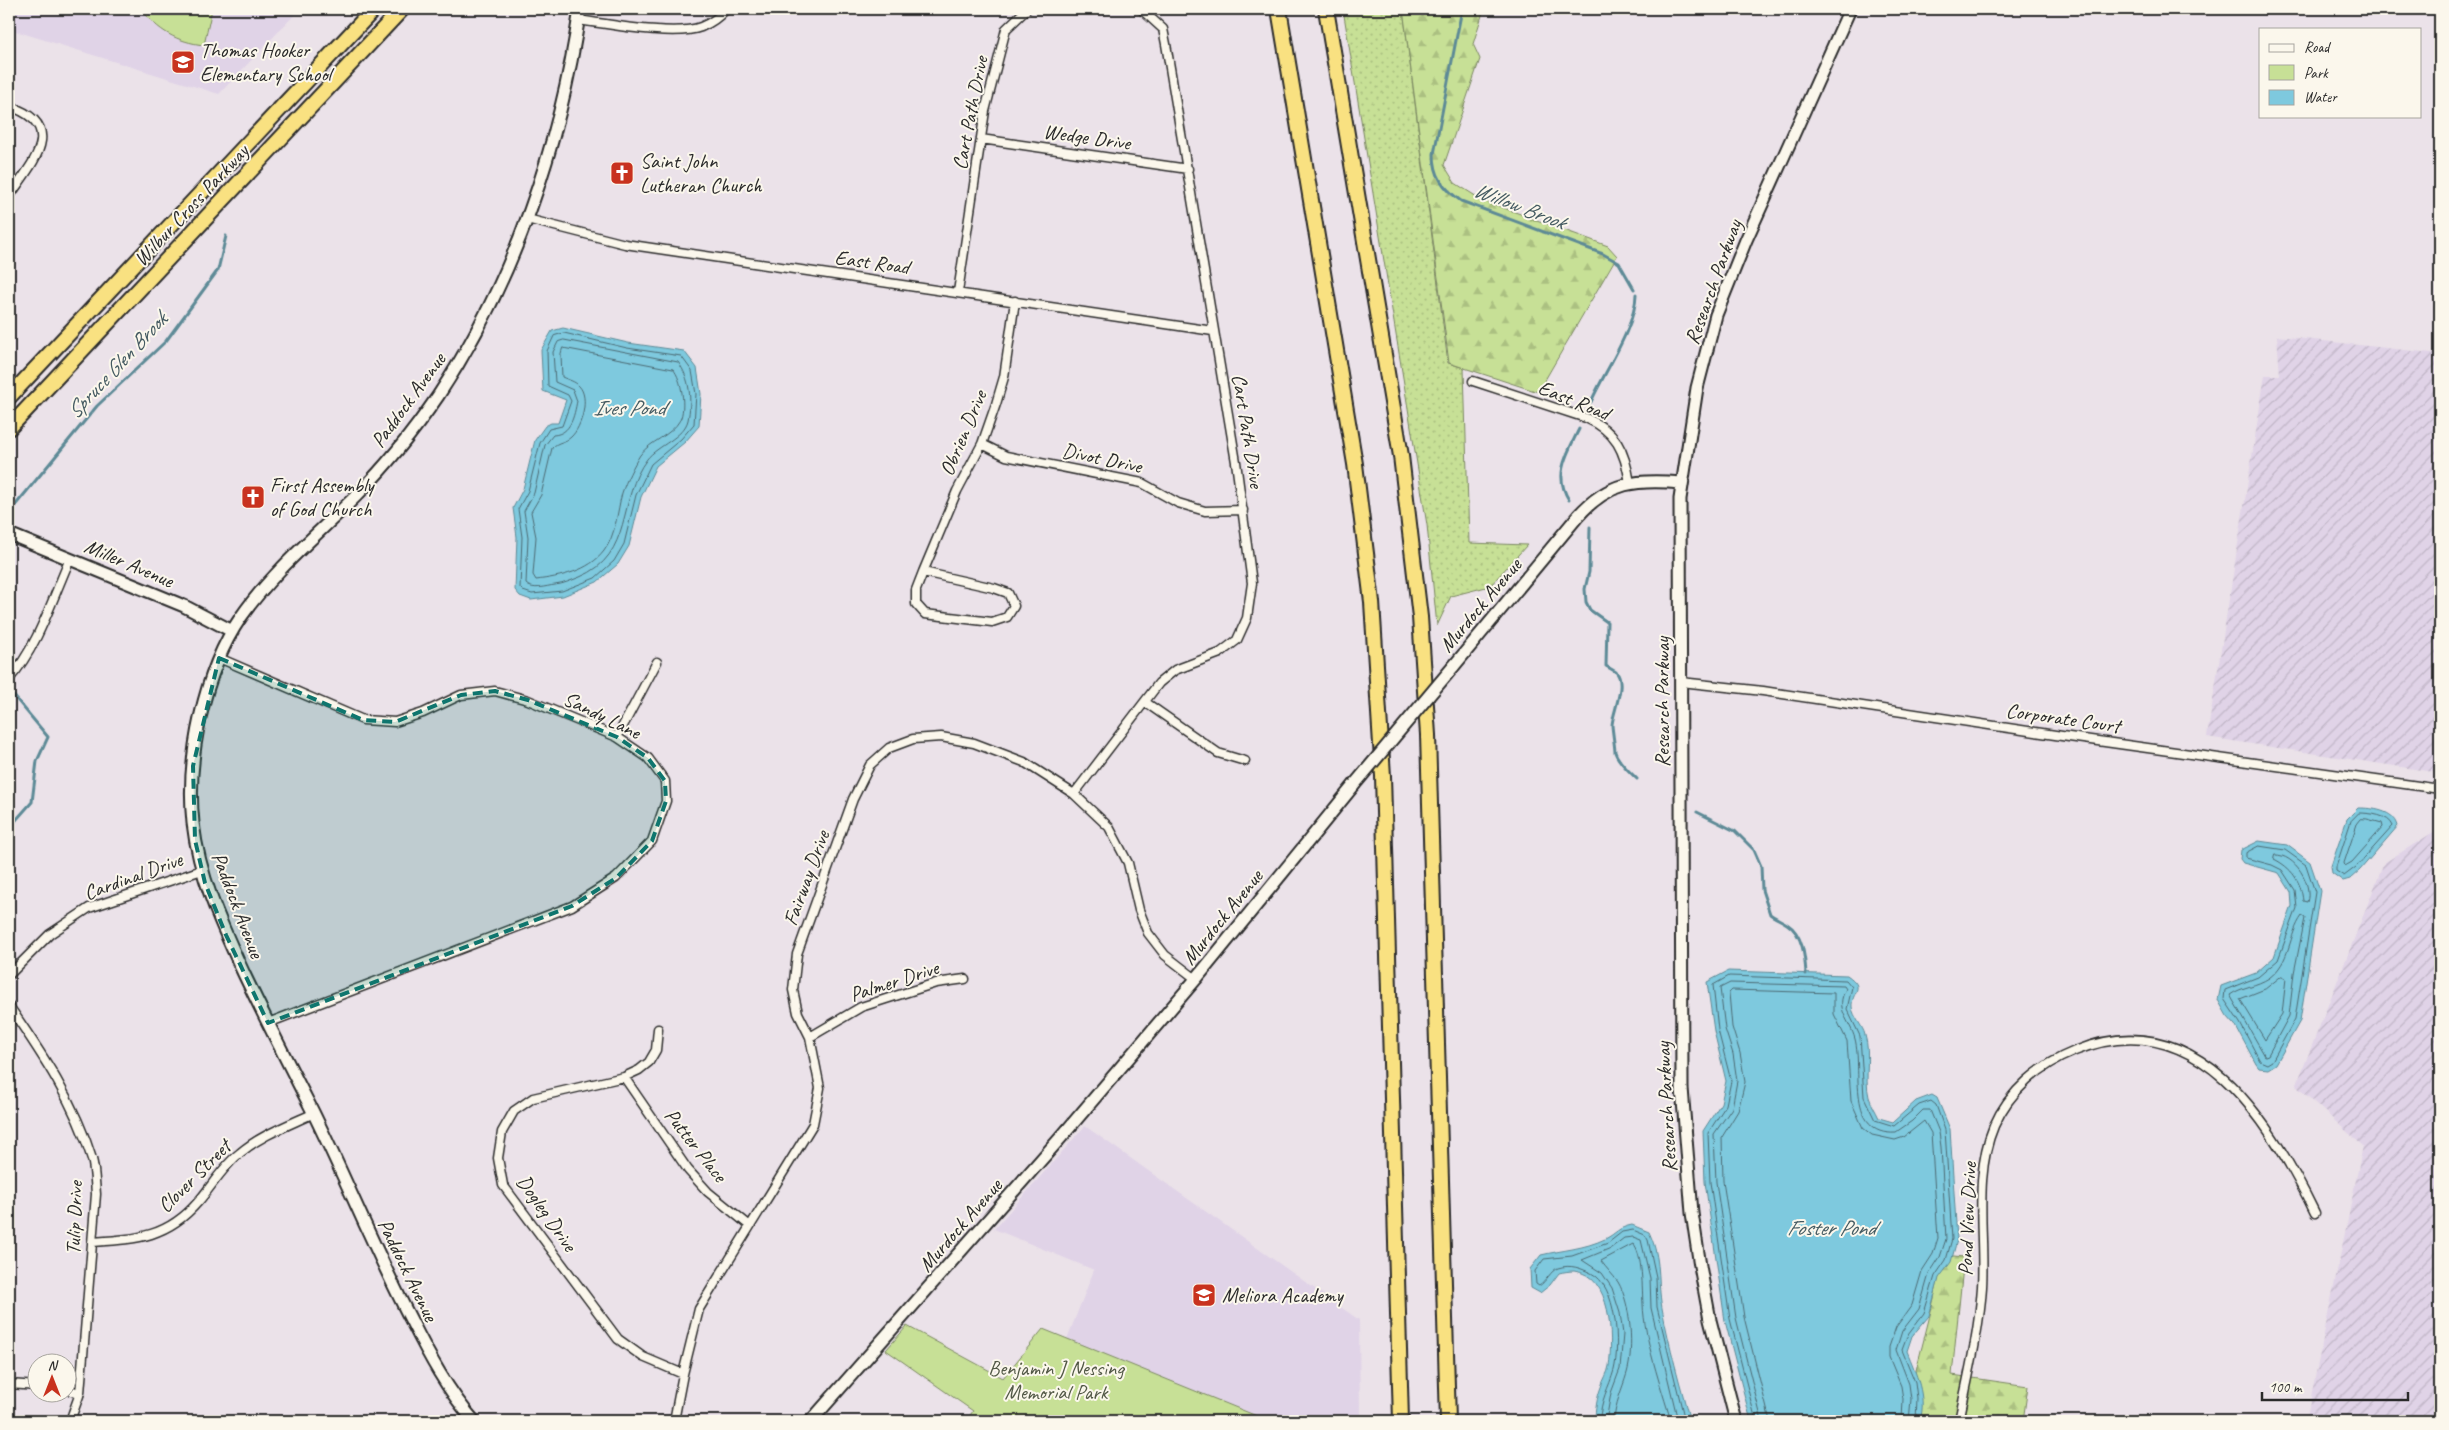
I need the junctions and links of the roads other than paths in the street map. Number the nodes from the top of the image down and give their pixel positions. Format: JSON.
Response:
{"nodes":[{"id":1,"x":374,"y":9,"type":"edge"},
{"id":2,"x":402,"y":9,"type":"edge"},
{"id":3,"x":726,"y":9,"type":"edge"},
{"id":4,"x":1026,"y":9,"type":"edge"},
{"id":5,"x":1141,"y":9,"type":"edge"},
{"id":6,"x":1279,"y":9,"type":"edge"},
{"id":7,"x":1326,"y":9,"type":"edge"},
{"id":8,"x":1850,"y":9,"type":"edge"},
{"id":9,"x":579,"y":15,"type":"edge"},
{"id":10,"x":9,"y":106,"type":"edge"},
{"id":11,"x":981,"y":139,"type":"junction"},
{"id":12,"x":1188,"y":169,"type":"junction"},
{"id":13,"x":9,"y":197,"type":"edge"},
{"id":14,"x":527,"y":219,"type":"junction"},
{"id":15,"x":958,"y":292,"type":"junction"},
{"id":16,"x":1015,"y":301,"type":"junction"},
{"id":17,"x":1214,"y":331,"type":"junction"},
{"id":18,"x":1473,"y":381,"type":"dead end"},
{"id":19,"x":9,"y":397,"type":"edge"},
{"id":20,"x":9,"y":428,"type":"edge"},
{"id":21,"x":982,"y":444,"type":"junction"},
{"id":22,"x":1630,"y":483,"type":"junction"},
{"id":23,"x":1682,"y":483,"type":"junction"},
{"id":24,"x":1243,"y":510,"type":"junction"},
{"id":25,"x":9,"y":534,"type":"edge"},
{"id":26,"x":70,"y":559,"type":"junction"},
{"id":27,"x":923,"y":572,"type":"junction"},
{"id":28,"x":232,"y":631,"type":"junction"},
{"id":29,"x":220,"y":658,"type":"junction"},
{"id":30,"x":657,"y":662,"type":"dead end"},
{"id":31,"x":9,"y":679,"type":"edge"},
{"id":32,"x":1681,"y":682,"type":"junction"},
{"id":33,"x":1145,"y":702,"type":"junction"},
{"id":34,"x":617,"y":737,"type":"junction"},
{"id":35,"x":1245,"y":761,"type":"dead end"},
{"id":36,"x":2440,"y":789,"type":"edge"},
{"id":37,"x":1074,"y":794,"type":"junction"},
{"id":38,"x":202,"y":870,"type":"junction"},
{"id":39,"x":9,"y":975,"type":"edge"},
{"id":40,"x":964,"y":978,"type":"dead end"},
{"id":41,"x":1196,"y":979,"type":"junction"},
{"id":42,"x":9,"y":1006,"type":"edge"},
{"id":43,"x":268,"y":1023,"type":"junction"},
{"id":44,"x":658,"y":1029,"type":"dead end"},
{"id":45,"x":810,"y":1037,"type":"junction"},
{"id":46,"x":624,"y":1077,"type":"junction"},
{"id":47,"x":314,"y":1113,"type":"junction"},
{"id":48,"x":2315,"y":1213,"type":"dead end"},
{"id":49,"x":750,"y":1226,"type":"junction"},
{"id":50,"x":92,"y":1242,"type":"junction"},
{"id":51,"x":683,"y":1374,"type":"junction"},
{"id":52,"x":9,"y":1384,"type":"edge"},
{"id":53,"x":28,"y":1384,"type":"edge"},
{"id":54,"x":80,"y":1393,"type":"joint"},
{"id":55,"x":70,"y":1421,"type":"edge"},
{"id":56,"x":474,"y":1421,"type":"edge"},
{"id":57,"x":674,"y":1421,"type":"edge"},
{"id":58,"x":811,"y":1421,"type":"edge"},
{"id":59,"x":1401,"y":1421,"type":"edge"},
{"id":60,"x":1448,"y":1421,"type":"edge"},
{"id":61,"x":1736,"y":1421,"type":"edge"},
{"id":62,"x":1959,"y":1421,"type":"edge"}],
"edges":[{"from":1,"to":19,"type":"highway","name":"Wilbur Cross Parkway"},
{"from":2,"to":20,"type":"highway","name":"Wilbur Cross Parkway"},
{"from":3,"to":9,"type":"street"},
{"from":4,"to":11,"type":"street","name":"Cart Path Drive"},
{"from":5,"to":12,"type":"street","name":"Cart Path Drive"},
{"from":6,"to":59,"type":"highway"},
{"from":7,"to":60,"type":"highway"},
{"from":8,"to":23,"type":"main road","name":"Research Parkway"},
{"from":9,"to":14,"type":"main road","name":"Paddock Avenue"},
{"from":10,"to":13,"type":"street"},
{"from":11,"to":12,"type":"street","name":"Wedge Drive"},
{"from":11,"to":15,"type":"street","name":"Cart Path Drive"},
{"from":12,"to":17,"type":"street","name":"Cart Path Drive"},
{"from":14,"to":15,"type":"street","name":"East Road"},
{"from":14,"to":28,"type":"main road","name":"Paddock Avenue"},
{"from":15,"to":16,"type":"street","name":"East Road"},
{"from":16,"to":17,"type":"street","name":"East Road"},
{"from":16,"to":21,"type":"street","name":"Obrien Drive"},
{"from":17,"to":24,"type":"street","name":"Cart Path Drive"},
{"from":18,"to":22,"type":"street","name":"East Road"},
{"from":21,"to":24,"type":"street","name":"Divot Drive"},
{"from":21,"to":27,"type":"street","name":"Obrien Drive"},
{"from":22,"to":23,"type":"main road","name":"Murdock Avenue"},
{"from":22,"to":41,"type":"main road","name":"Murdock Avenue","bridge":true},
{"from":23,"to":32,"type":"main road","name":"Research Parkway"},
{"from":24,"to":33,"type":"street","name":"Cart Path Drive"},
{"from":25,"to":26,"type":"main road","name":"Miller Avenue"},
{"from":26,"to":28,"type":"main road","name":"Miller Avenue"},
{"from":26,"to":31,"type":"street"},
{"from":27,"to":27,"type":"street","name":"Obrien Drive"},
{"from":28,"to":29,"type":"main road","name":"Paddock Avenue"},
{"from":29,"to":34,"type":"street","name":"Sandy Lane"},
{"from":29,"to":38,"type":"main road","name":"Paddock Avenue"},
{"from":30,"to":34,"type":"street"},
{"from":32,"to":36,"type":"street","name":"Corporate Court"},
{"from":32,"to":61,"type":"main road","name":"Research Parkway"},
{"from":33,"to":35,"type":"street"},
{"from":33,"to":37,"type":"street","name":"Cart Path Drive"},
{"from":34,"to":43,"type":"street","name":"Sandy Lane"},
{"from":37,"to":41,"type":"street","name":"Fairway Drive"},
{"from":37,"to":45,"type":"street","name":"Fairway Drive"},
{"from":38,"to":39,"type":"street","name":"Cardinal Drive"},
{"from":38,"to":43,"type":"main road","name":"Paddock Avenue"},
{"from":40,"to":45,"type":"street","name":"Palmer Drive"},
{"from":41,"to":58,"type":"main road","name":"Murdock Avenue"},
{"from":42,"to":50,"type":"street","name":"Tulip Drive"},
{"from":43,"to":47,"type":"main road","name":"Paddock Avenue"},
{"from":44,"to":46,"type":"street","name":"Dogleg Drive"},
{"from":45,"to":49,"type":"street","name":"Fairway Drive"},
{"from":46,"to":49,"type":"street","name":"Putter Place"},
{"from":46,"to":51,"type":"street","name":"Dogleg Drive"},
{"from":47,"to":50,"type":"street","name":"Clover Street"},
{"from":47,"to":56,"type":"main road","name":"Paddock Avenue"},
{"from":48,"to":62,"type":"street","name":"Pond View Drive"},
{"from":49,"to":51,"type":"street","name":"Fairway Drive"},
{"from":50,"to":54,"type":"street","name":"Tulip Drive"},
{"from":51,"to":57,"type":"street","name":"Fairway Drive"},
{"from":52,"to":53,"type":"street"},
{"from":54,"to":55,"type":"street","name":"Tulip Drive"}]}
